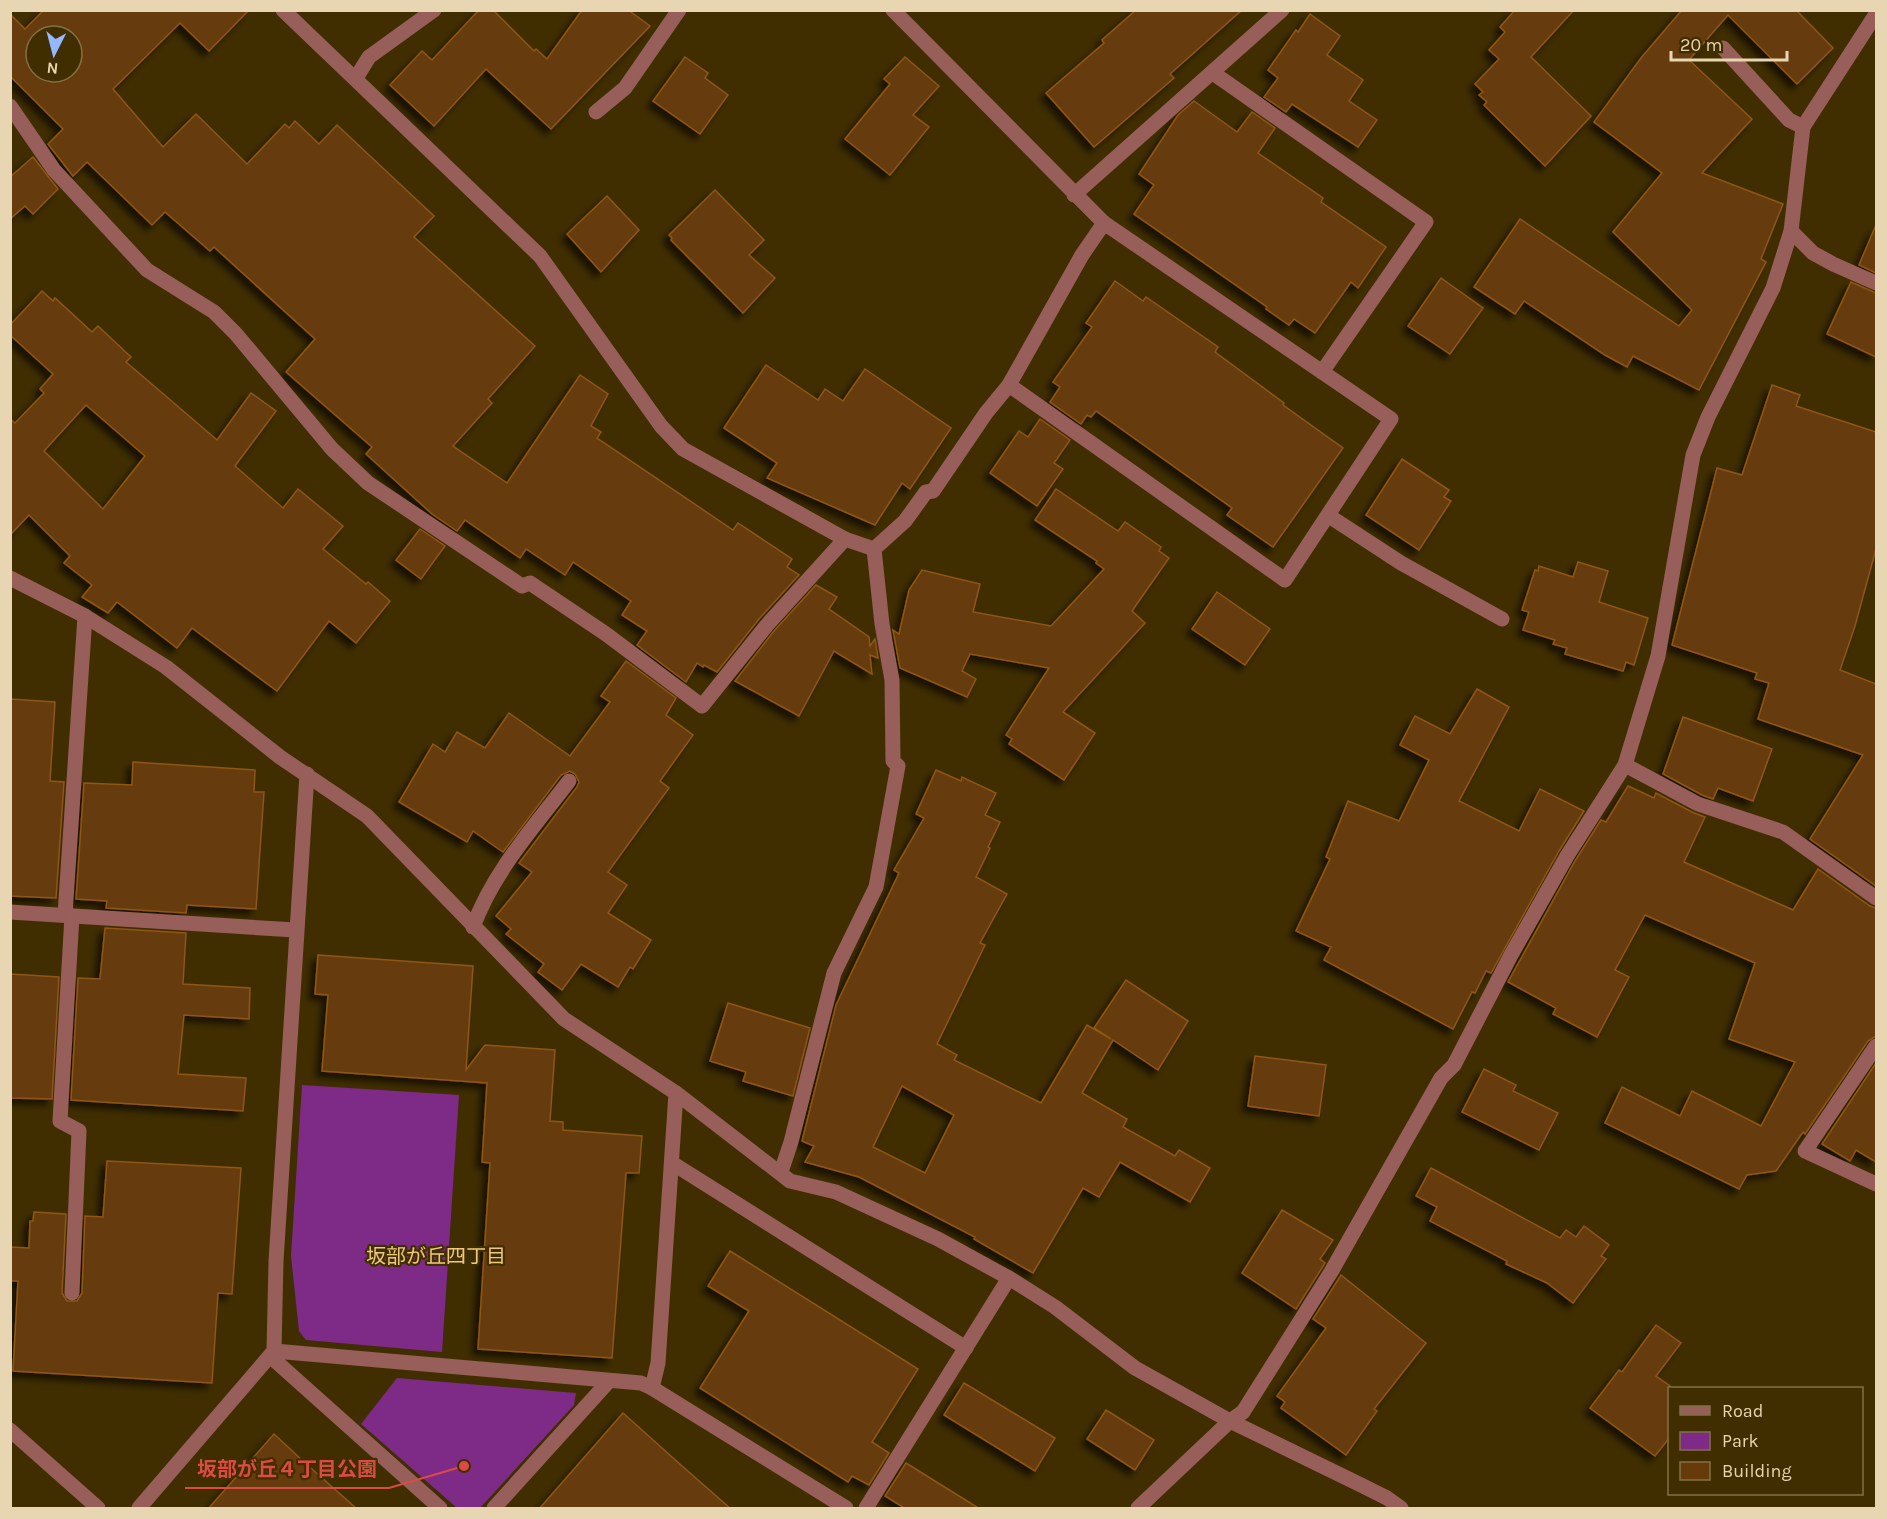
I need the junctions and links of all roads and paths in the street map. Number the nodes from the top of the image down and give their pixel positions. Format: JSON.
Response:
{"nodes":[{"id":1,"x":283,"y":10,"type":"edge"},
{"id":2,"x":434,"y":10,"type":"edge"},
{"id":3,"x":679,"y":10,"type":"edge"},
{"id":4,"x":893,"y":10,"type":"edge"},
{"id":5,"x":1282,"y":10,"type":"edge"},
{"id":6,"x":1876,"y":14,"type":"edge"},
{"id":7,"x":1723,"y":48,"type":"dead end"},
{"id":8,"x":1213,"y":73,"type":"junction"},
{"id":9,"x":356,"y":78,"type":"junction"},
{"id":10,"x":10,"y":106,"type":"edge"},
{"id":11,"x":596,"y":112,"type":"dead end"},
{"id":12,"x":1803,"y":127,"type":"junction"},
{"id":13,"x":1074,"y":195,"type":"junction"},
{"id":14,"x":1104,"y":223,"type":"junction"},
{"id":15,"x":1791,"y":231,"type":"junction"},
{"id":16,"x":1876,"y":284,"type":"edge"},
{"id":17,"x":1322,"y":372,"type":"junction"},
{"id":18,"x":1009,"y":385,"type":"junction"},
{"id":19,"x":1329,"y":516,"type":"junction"},
{"id":20,"x":845,"y":538,"type":"junction"},
{"id":21,"x":874,"y":549,"type":"junction"},
{"id":22,"x":10,"y":578,"type":"edge"},
{"id":23,"x":85,"y":616,"type":"junction"},
{"id":24,"x":1502,"y":619,"type":"dead end"},
{"id":25,"x":1625,"y":765,"type":"junction"},
{"id":26,"x":307,"y":774,"type":"junction"},
{"id":27,"x":569,"y":781,"type":"dead end"},
{"id":28,"x":1876,"y":898,"type":"edge"},
{"id":29,"x":10,"y":912,"type":"edge"},
{"id":30,"x":68,"y":915,"type":"junction"},
{"id":31,"x":473,"y":927,"type":"junction"},
{"id":32,"x":296,"y":930,"type":"junction"},
{"id":33,"x":1876,"y":1046,"type":"edge"},
{"id":34,"x":676,"y":1093,"type":"junction"},
{"id":35,"x":672,"y":1163,"type":"junction"},
{"id":36,"x":781,"y":1172,"type":"junction"},
{"id":37,"x":1876,"y":1184,"type":"edge"},
{"id":38,"x":1009,"y":1278,"type":"junction"},
{"id":39,"x":72,"y":1293,"type":"dead end"},
{"id":40,"x":966,"y":1348,"type":"junction"},
{"id":41,"x":272,"y":1354,"type":"junction"},
{"id":42,"x":609,"y":1381,"type":"junction"},
{"id":43,"x":652,"y":1388,"type":"junction"},
{"id":44,"x":1230,"y":1421,"type":"junction"},
{"id":45,"x":10,"y":1430,"type":"edge"},
{"id":46,"x":98,"y":1509,"type":"edge"},
{"id":47,"x":139,"y":1509,"type":"edge"},
{"id":48,"x":440,"y":1509,"type":"edge"},
{"id":49,"x":494,"y":1509,"type":"edge"},
{"id":50,"x":846,"y":1509,"type":"edge"},
{"id":51,"x":867,"y":1509,"type":"edge"},
{"id":52,"x":1138,"y":1509,"type":"edge"},
{"id":53,"x":1401,"y":1509,"type":"edge"}],
"edges":[{"from":1,"to":9,"type":"street"},
{"from":2,"to":9,"type":"street"},
{"from":3,"to":11,"type":"street"},
{"from":4,"to":13,"type":"street"},
{"from":5,"to":8,"type":"street"},
{"from":6,"to":12,"type":"street"},
{"from":7,"to":12,"type":"street"},
{"from":8,"to":13,"type":"street"},
{"from":8,"to":17,"type":"street"},
{"from":9,"to":20,"type":"street"},
{"from":10,"to":20,"type":"street"},
{"from":12,"to":15,"type":"street"},
{"from":13,"to":14,"type":"street"},
{"from":14,"to":17,"type":"street"},
{"from":14,"to":18,"type":"street"},
{"from":15,"to":16,"type":"street"},
{"from":15,"to":25,"type":"street"},
{"from":17,"to":19,"type":"street"},
{"from":18,"to":19,"type":"street"},
{"from":18,"to":21,"type":"street"},
{"from":19,"to":24,"type":"street"},
{"from":20,"to":21,"type":"street"},
{"from":21,"to":36,"type":"street"},
{"from":22,"to":23,"type":"street"},
{"from":23,"to":26,"type":"street"},
{"from":23,"to":30,"type":"street"},
{"from":25,"to":28,"type":"street"},
{"from":25,"to":44,"type":"street"},
{"from":26,"to":31,"type":"street"},
{"from":26,"to":32,"type":"street"},
{"from":27,"to":31,"type":"street"},
{"from":29,"to":30,"type":"street"},
{"from":30,"to":32,"type":"street"},
{"from":30,"to":39,"type":"street"},
{"from":31,"to":34,"type":"street"},
{"from":32,"to":41,"type":"street"},
{"from":33,"to":37,"type":"street"},
{"from":34,"to":35,"type":"street"},
{"from":34,"to":36,"type":"street"},
{"from":35,"to":40,"type":"street"},
{"from":35,"to":43,"type":"street"},
{"from":36,"to":38,"type":"street"},
{"from":38,"to":40,"type":"street"},
{"from":38,"to":44,"type":"street"},
{"from":40,"to":51,"type":"street"},
{"from":41,"to":42,"type":"street"},
{"from":41,"to":47,"type":"street"},
{"from":41,"to":48,"type":"street"},
{"from":42,"to":43,"type":"street"},
{"from":42,"to":49,"type":"street"},
{"from":43,"to":50,"type":"street"},
{"from":44,"to":52,"type":"street"},
{"from":44,"to":53,"type":"street"},
{"from":45,"to":46,"type":"street"}]}
